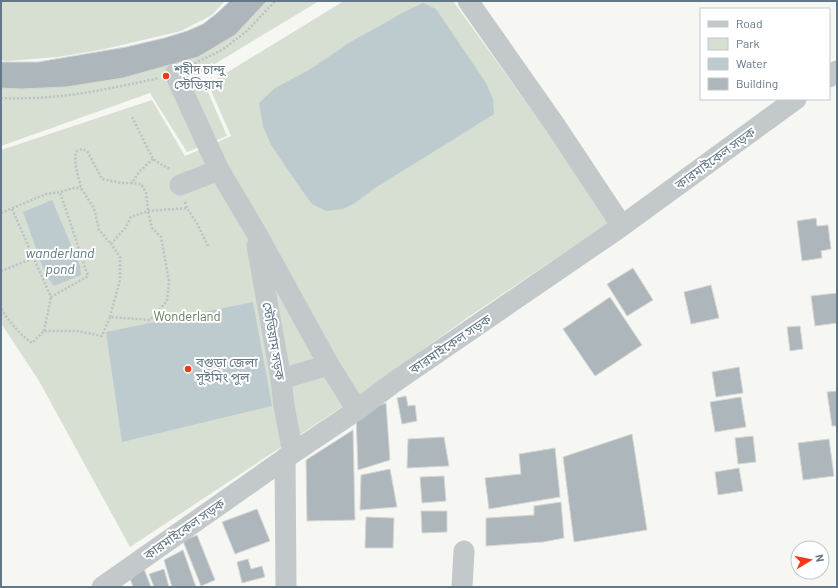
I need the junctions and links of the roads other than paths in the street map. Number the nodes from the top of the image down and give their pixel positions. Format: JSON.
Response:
{"nodes":[{"id":1,"x":468,"y":1,"type":"edge"},
{"id":2,"x":175,"y":74,"type":"road end"},
{"id":3,"x":795,"y":100,"type":"edge"},
{"id":4,"x":219,"y":170,"type":"junction"},
{"id":5,"x":180,"y":185,"type":"dead end"},
{"id":6,"x":622,"y":226,"type":"junction"},
{"id":7,"x":254,"y":229,"type":"junction"},
{"id":8,"x":329,"y":365,"type":"junction"},
{"id":9,"x":281,"y":379,"type":"junction"},
{"id":10,"x":357,"y":410,"type":"junction"},
{"id":11,"x":289,"y":455,"type":"junction"},
{"id":12,"x":464,"y":551,"type":"dead end"},
{"id":13,"x":102,"y":587,"type":"edge"},
{"id":14,"x":286,"y":587,"type":"edge"},
{"id":15,"x":462,"y":587,"type":"edge"}],
"edges":[{"from":1,"to":6,"type":"street"},
{"from":2,"to":4,"type":"street","name":"স্টেডিয়াম সড়ক"},
{"from":3,"to":6,"type":"street","name":"কারমাইকেল সড়ক"},
{"from":4,"to":5,"type":"street"},
{"from":4,"to":7,"type":"street","name":"স্টেডিয়াম সড়ক"},
{"from":6,"to":10,"type":"street","name":"কারমাইকেল সড়ক"},
{"from":7,"to":8,"type":"street","name":"স্টেডিয়াম সড়ক"},
{"from":7,"to":9,"type":"street","name":"স্টেডিয়াম সড়ক"},
{"from":8,"to":9,"type":"street"},
{"from":8,"to":10,"type":"street","name":"স্টেডিয়াম সড়ক"},
{"from":9,"to":11,"type":"street","name":"স্টেডিয়াম সড়ক"},
{"from":10,"to":11,"type":"street","name":"কারমাইকেল সড়ক"},
{"from":11,"to":13,"type":"street","name":"কারমাইকেল সড়ক"},
{"from":11,"to":14,"type":"street","name":"স্টেডিয়াম সড়ক"},
{"from":12,"to":15,"type":"street"}]}
